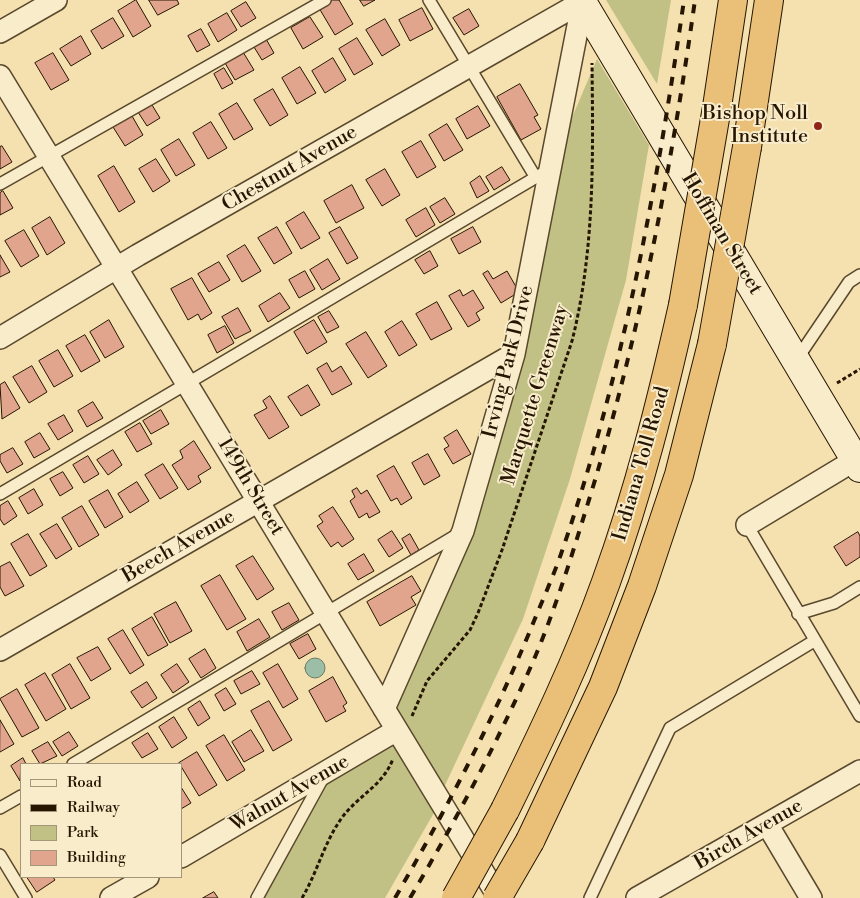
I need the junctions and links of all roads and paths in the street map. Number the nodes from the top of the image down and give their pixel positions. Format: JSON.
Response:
{"nodes":[{"id":1,"x":56,"y":0,"type":"edge"},
{"id":2,"x":325,"y":0,"type":"edge"},
{"id":3,"x":429,"y":0,"type":"edge"},
{"id":4,"x":733,"y":0,"type":"edge"},
{"id":5,"x":769,"y":0,"type":"edge"},
{"id":6,"x":582,"y":1,"type":"edge"},
{"id":7,"x":0,"y":32,"type":"edge"},
{"id":8,"x":592,"y":59,"type":"dead end"},
{"id":9,"x":469,"y":67,"type":"junction"},
{"id":10,"x":0,"y":76,"type":"edge"},
{"id":11,"x":48,"y":155,"type":"junction"},
{"id":12,"x":543,"y":174,"type":"junction"},
{"id":13,"x":0,"y":184,"type":"edge"},
{"id":14,"x":117,"y":268,"type":"junction"},
{"id":15,"x":860,"y":275,"type":"edge"},
{"id":16,"x":0,"y":338,"type":"edge"},
{"id":17,"x":514,"y":354,"type":"junction"},
{"id":18,"x":796,"y":360,"type":"junction"},
{"id":19,"x":860,"y":369,"type":"edge"},
{"id":20,"x":187,"y":383,"type":"junction"},
{"id":21,"x":837,"y":383,"type":"dead end"},
{"id":22,"x":858,"y":464,"type":"edge"},
{"id":23,"x":0,"y":494,"type":"edge"},
{"id":24,"x":258,"y":501,"type":"junction"},
{"id":25,"x":747,"y":525,"type":"joint"},
{"id":26,"x":463,"y":531,"type":"junction"},
{"id":27,"x":860,"y":587,"type":"edge"},
{"id":28,"x":326,"y":612,"type":"junction"},
{"id":29,"x":798,"y":614,"type":"junction"},
{"id":30,"x":814,"y":641,"type":"junction"},
{"id":31,"x":0,"y":650,"type":"edge"},
{"id":32,"x":384,"y":709,"type":"junction"},
{"id":33,"x":413,"y":713,"type":"dead end"},
{"id":34,"x":860,"y":716,"type":"edge"},
{"id":35,"x":397,"y":730,"type":"junction"},
{"id":36,"x":396,"y":753,"type":"dead end"},
{"id":37,"x":75,"y":763,"type":"edge"},
{"id":38,"x":860,"y":771,"type":"edge"},
{"id":39,"x":326,"y":772,"type":"junction"},
{"id":40,"x":20,"y":797,"type":"edge"},
{"id":41,"x":0,"y":808,"type":"edge"},
{"id":42,"x":767,"y":824,"type":"junction"},
{"id":43,"x":0,"y":855,"type":"edge"},
{"id":44,"x":182,"y":856,"type":"edge"},
{"id":45,"x":146,"y":878,"type":"edge"},
{"id":46,"x":649,"y":895,"type":"edge"},
{"id":47,"x":26,"y":898,"type":"edge"},
{"id":48,"x":111,"y":898,"type":"edge"},
{"id":49,"x":257,"y":898,"type":"edge"},
{"id":50,"x":302,"y":898,"type":"edge"},
{"id":51,"x":456,"y":898,"type":"edge"},
{"id":52,"x":498,"y":898,"type":"edge"},
{"id":53,"x":590,"y":898,"type":"edge"},
{"id":54,"x":811,"y":898,"type":"edge"}],
"edges":[{"from":1,"to":7,"type":"street"},
{"from":2,"to":11,"type":"lane"},
{"from":3,"to":9,"type":"lane"},
{"from":4,"to":51,"type":"highway","name":"Indiana Toll Road","bridge":true},
{"from":5,"to":52,"type":"highway","name":"Indiana Toll Road","bridge":true},
{"from":6,"to":9,"type":"street","name":"Chestnut Avenue"},
{"from":6,"to":12,"type":"street","name":"Irving Park Drive"},
{"from":6,"to":18,"type":"street","name":"Hoffman Street"},
{"from":8,"to":33,"type":"path","name":"Marquette Greenway"},
{"from":9,"to":12,"type":"lane"},
{"from":9,"to":14,"type":"street","name":"Chestnut Avenue"},
{"from":10,"to":11,"type":"street","name":"149th Street"},
{"from":11,"to":13,"type":"lane"},
{"from":11,"to":14,"type":"street","name":"149th Street"},
{"from":12,"to":17,"type":"street","name":"Irving Park Drive"},
{"from":12,"to":20,"type":"lane"},
{"from":14,"to":16,"type":"street","name":"Chestnut Avenue"},
{"from":14,"to":20,"type":"street","name":"149th Street"},
{"from":15,"to":18,"type":"lane"},
{"from":17,"to":24,"type":"street","name":"Beech Avenue"},
{"from":17,"to":26,"type":"street","name":"Irving Park Drive"},
{"from":18,"to":22,"type":"street","name":"Hoffman Street"},
{"from":19,"to":21,"type":"path"},
{"from":20,"to":23,"type":"lane"},
{"from":20,"to":24,"type":"street","name":"149th Street"},
{"from":22,"to":25,"type":"street"},
{"from":24,"to":28,"type":"street","name":"149th Street"},
{"from":24,"to":31,"type":"street","name":"Beech Avenue"},
{"from":25,"to":29,"type":"lane"},
{"from":26,"to":28,"type":"lane"},
{"from":26,"to":32,"type":"street","name":"Irving Park Drive"},
{"from":27,"to":29,"type":"lane"},
{"from":28,"to":32,"type":"street","name":"149th Street"},
{"from":28,"to":37,"type":"lane"},
{"from":29,"to":30,"type":"lane"},
{"from":30,"to":34,"type":"lane"},
{"from":30,"to":53,"type":"lane"},
{"from":32,"to":35,"type":"street","name":"149th Street"},
{"from":35,"to":39,"type":"street","name":"Walnut Avenue"},
{"from":35,"to":52,"type":"street","name":"149th Street"},
{"from":36,"to":50,"type":"path"},
{"from":38,"to":42,"type":"street","name":"Birch Avenue"},
{"from":39,"to":44,"type":"street","name":"Walnut Avenue"},
{"from":39,"to":49,"type":"lane"},
{"from":40,"to":41,"type":"lane"},
{"from":42,"to":46,"type":"street","name":"Birch Avenue"},
{"from":42,"to":54,"type":"street"},
{"from":43,"to":47,"type":"lane"},
{"from":45,"to":48,"type":"street"}]}
